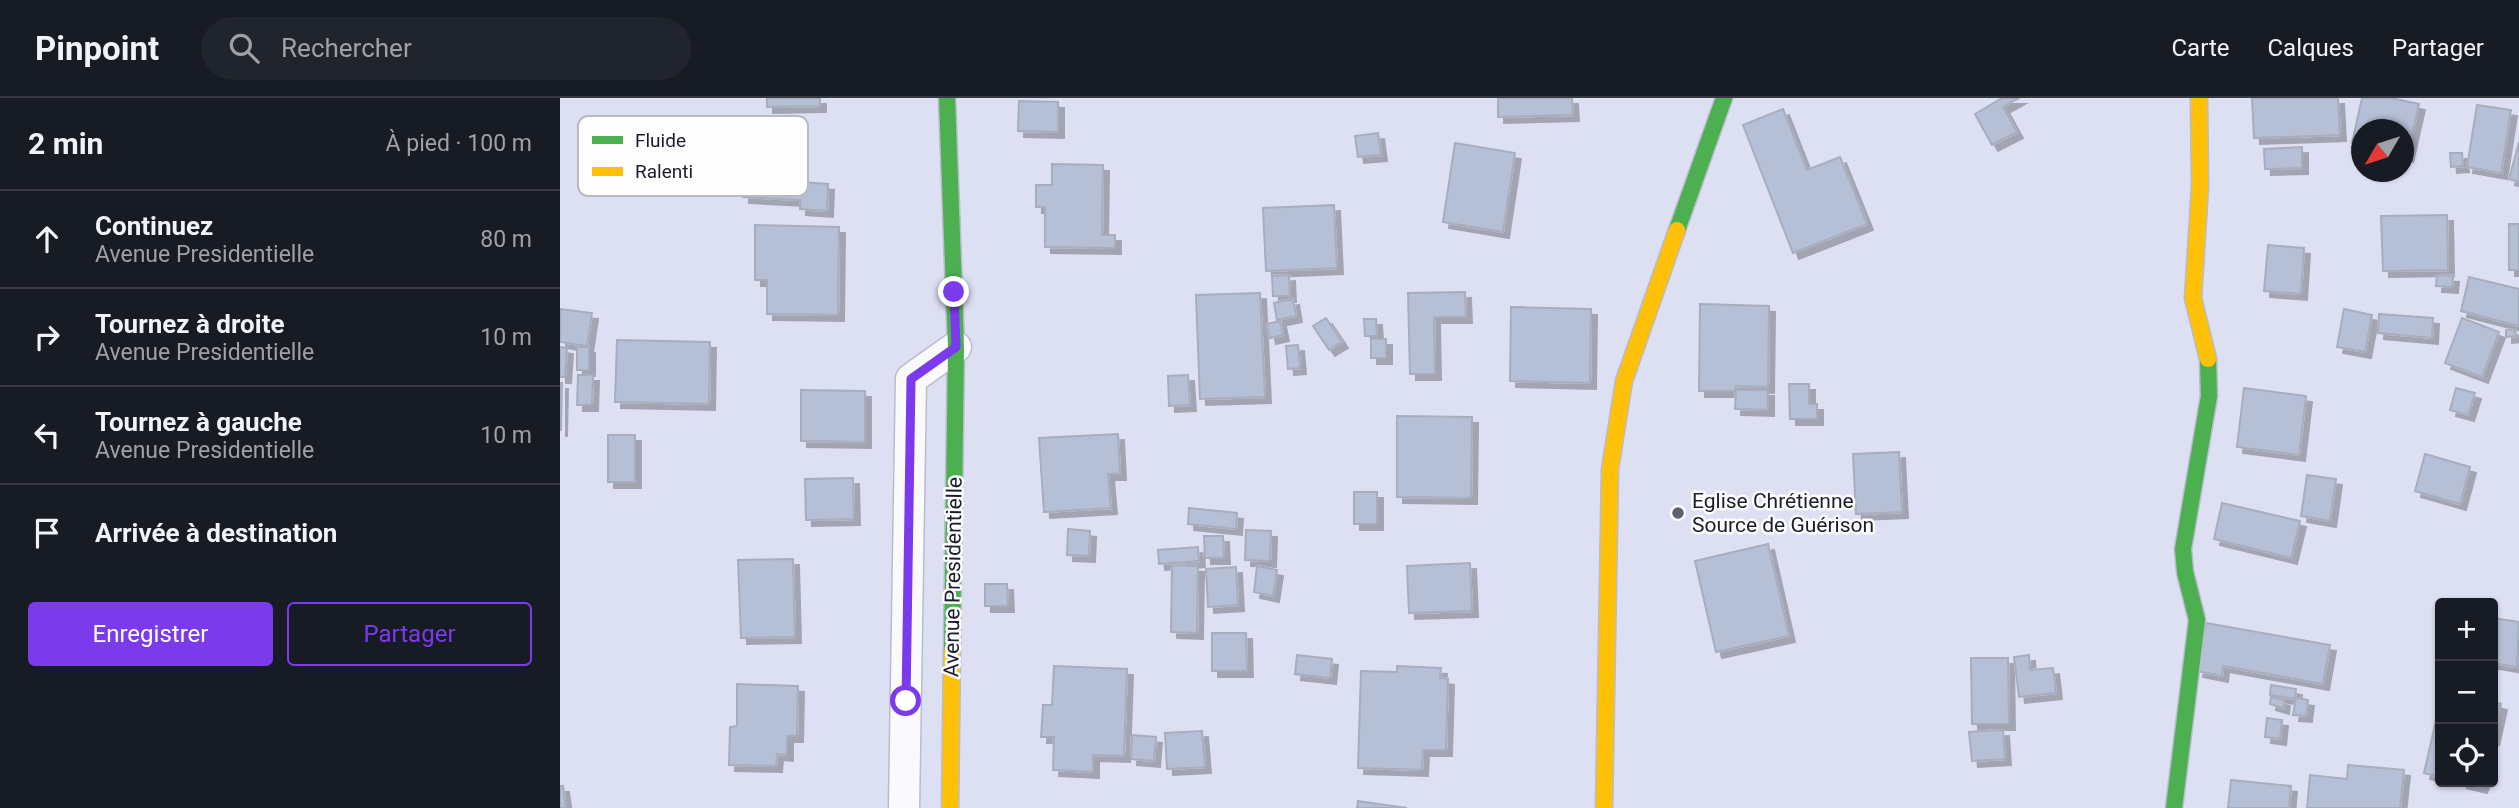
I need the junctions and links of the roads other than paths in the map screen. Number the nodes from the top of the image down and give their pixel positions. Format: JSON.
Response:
{"nodes":[{"id":1,"x":947,"y":98,"type":"edge"},
{"id":2,"x":1724,"y":98,"type":"edge"},
{"id":3,"x":2199,"y":98,"type":"edge"},
{"id":4,"x":956,"y":347,"type":"junction"},
{"id":5,"x":904,"y":808,"type":"edge"},
{"id":6,"x":950,"y":808,"type":"edge"},
{"id":7,"x":1604,"y":808,"type":"edge"},
{"id":8,"x":2174,"y":808,"type":"edge"}],
"edges":[{"from":1,"to":4,"type":"street","name":"Avenue Presidentielle"},
{"from":2,"to":7,"type":"street"},
{"from":3,"to":8,"type":"street"},
{"from":4,"to":5,"type":"street"},
{"from":4,"to":6,"type":"street","name":"Avenue Presidentielle"}]}
